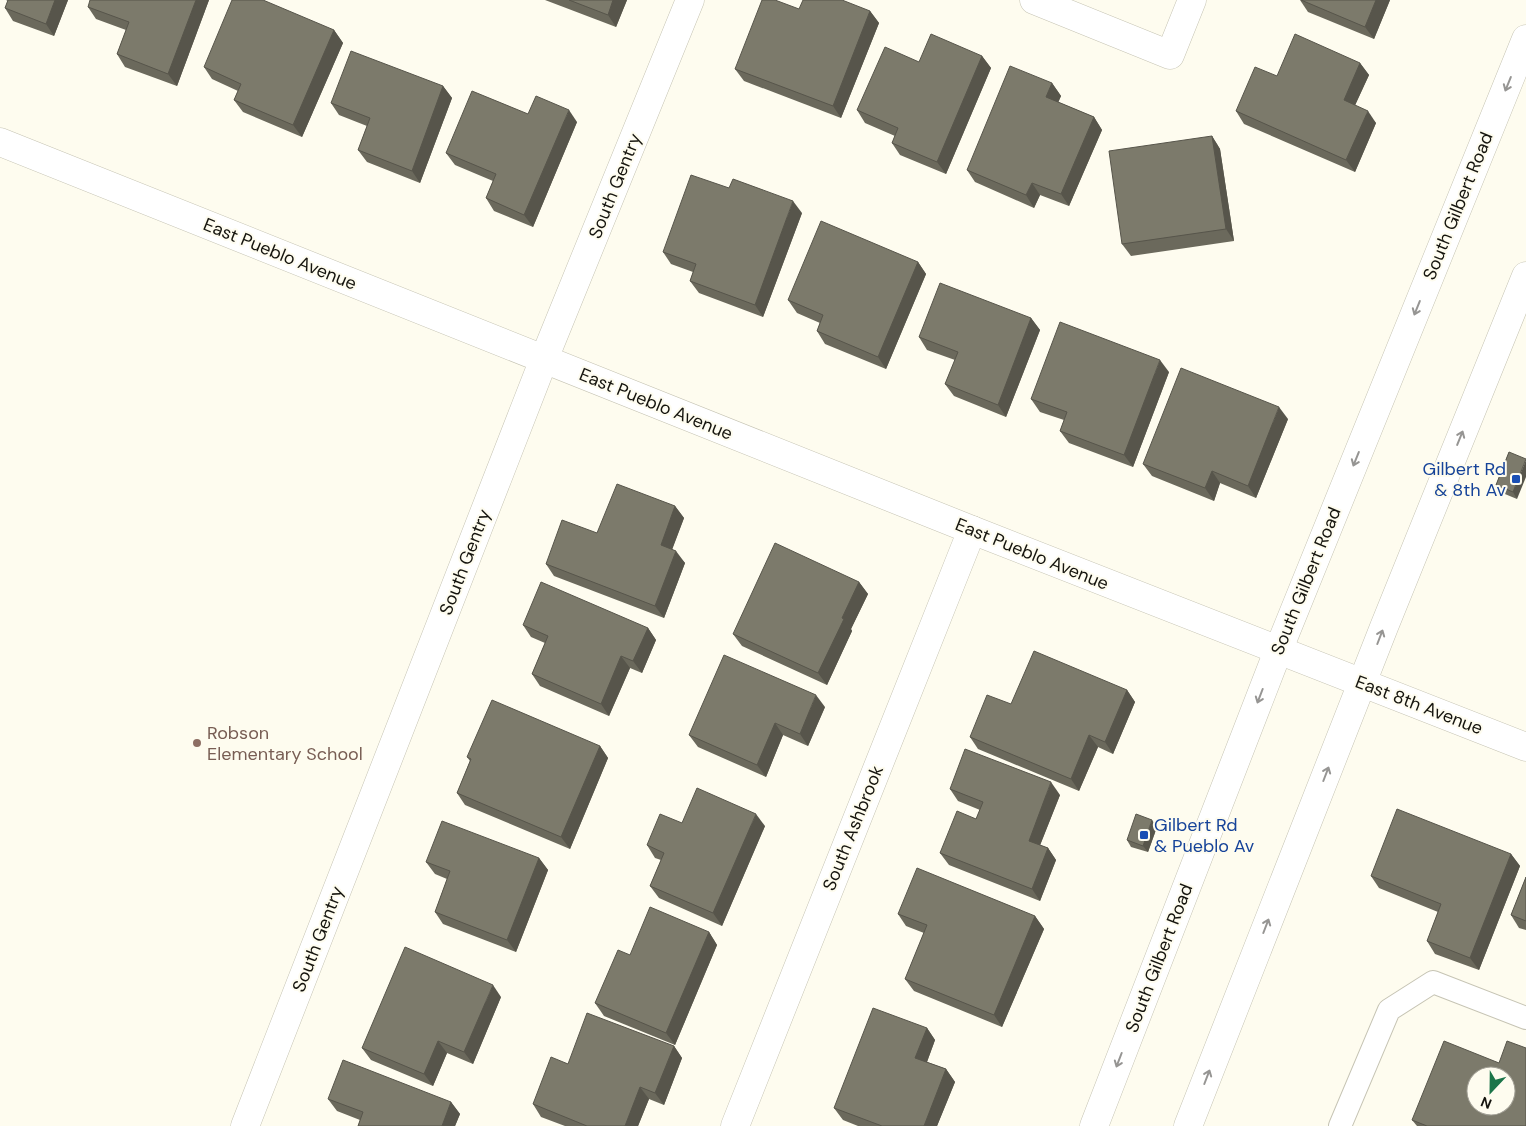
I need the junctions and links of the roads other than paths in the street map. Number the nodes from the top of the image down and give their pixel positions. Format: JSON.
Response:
{"nodes":[{"id":1,"x":690,"y":0,"type":"edge"},
{"id":2,"x":1034,"y":0,"type":"edge"},
{"id":3,"x":1192,"y":0,"type":"edge"},
{"id":4,"x":1526,"y":39,"type":"edge"},
{"id":5,"x":0,"y":142,"type":"edge"},
{"id":6,"x":1526,"y":276,"type":"edge"},
{"id":7,"x":544,"y":359,"type":"junction"},
{"id":8,"x":972,"y":530,"type":"junction"},
{"id":9,"x":1278,"y":651,"type":"junction"},
{"id":10,"x":1313,"y":664,"type":"joint"},
{"id":11,"x":1362,"y":682,"type":"junction"},
{"id":12,"x":1526,"y":746,"type":"edge"},
{"id":13,"x":1526,"y":1018,"type":"edge"},
{"id":14,"x":245,"y":1126,"type":"edge"},
{"id":15,"x":735,"y":1126,"type":"edge"},
{"id":16,"x":1094,"y":1126,"type":"edge"},
{"id":17,"x":1188,"y":1126,"type":"edge"},
{"id":18,"x":1340,"y":1126,"type":"edge"}],
"edges":[{"from":1,"to":7,"type":"street","name":"South Gentry"},
{"from":2,"to":3,"type":"street"},
{"from":4,"to":9,"type":"street","name":"South Gilbert Road","one_way":true},
{"from":5,"to":7,"type":"street","name":"East Pueblo Avenue"},
{"from":11,"to":6,"type":"street","one_way":true},
{"from":7,"to":8,"type":"street","name":"East Pueblo Avenue"},
{"from":7,"to":14,"type":"street","name":"South Gentry"},
{"from":8,"to":9,"type":"street","name":"East Pueblo Avenue"},
{"from":8,"to":15,"type":"street","name":"South Ashbrook"},
{"from":9,"to":10,"type":"street","name":"East Pueblo Avenue"},
{"from":9,"to":16,"type":"street","name":"South Gilbert Road","one_way":true},
{"from":10,"to":11,"type":"street","name":"East 8th Avenue"},
{"from":11,"to":12,"type":"street","name":"East 8th Avenue"},
{"from":17,"to":11,"type":"street","one_way":true},
{"from":13,"to":18,"type":"lane"}]}
